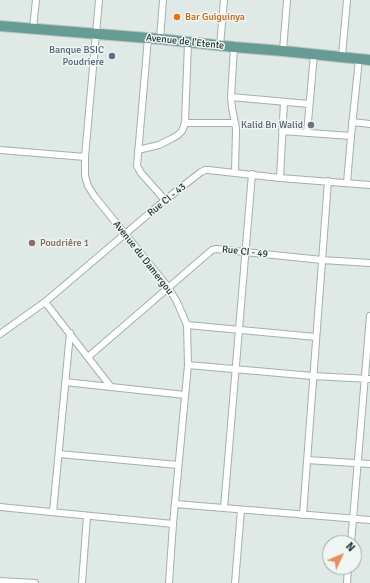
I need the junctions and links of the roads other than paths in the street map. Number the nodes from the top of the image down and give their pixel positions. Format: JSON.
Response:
{"nodes":[{"id":1,"x":36,"y":0,"type":"edge"},
{"id":2,"x":99,"y":0,"type":"edge"},
{"id":3,"x":163,"y":0,"type":"edge"},
{"id":4,"x":224,"y":0,"type":"edge"},
{"id":5,"x":287,"y":0,"type":"edge"},
{"id":6,"x":347,"y":0,"type":"edge"},
{"id":7,"x":0,"y":26,"type":"edge"},
{"id":8,"x":33,"y":28,"type":"junction"},
{"id":9,"x":96,"y":34,"type":"junction"},
{"id":10,"x":148,"y":38,"type":"junction"},
{"id":11,"x":160,"y":39,"type":"junction"},
{"id":12,"x":188,"y":43,"type":"junction"},
{"id":13,"x":220,"y":46,"type":"junction"},
{"id":14,"x":234,"y":47,"type":"junction"},
{"id":15,"x":283,"y":51,"type":"junction"},
{"id":16,"x":314,"y":54,"type":"junction"},
{"id":17,"x":342,"y":56,"type":"junction"},
{"id":18,"x":359,"y":59,"type":"junction"},
{"id":19,"x":370,"y":60,"type":"edge"},
{"id":20,"x":231,"y":97,"type":"junction"},
{"id":21,"x":284,"y":102,"type":"junction"},
{"id":22,"x":309,"y":104,"type":"junction"},
{"id":23,"x":352,"y":122,"type":"junction"},
{"id":24,"x":185,"y":123,"type":"junction"},
{"id":25,"x":370,"y":124,"type":"edge"},
{"id":26,"x":236,"y":126,"type":"junction"},
{"id":27,"x":282,"y":131,"type":"junction"},
{"id":28,"x":307,"y":133,"type":"junction"},
{"id":29,"x":351,"y":136,"type":"junction"},
{"id":30,"x":0,"y":150,"type":"edge"},
{"id":31,"x":138,"y":150,"type":"junction"},
{"id":32,"x":85,"y":157,"type":"junction"},
{"id":33,"x":235,"y":173,"type":"junction"},
{"id":34,"x":252,"y":174,"type":"junction"},
{"id":35,"x":280,"y":178,"type":"junction"},
{"id":36,"x":328,"y":182,"type":"junction"},
{"id":37,"x":347,"y":183,"type":"junction"},
{"id":38,"x":370,"y":185,"type":"edge"},
{"id":39,"x":166,"y":200,"type":"junction"},
{"id":40,"x":125,"y":234,"type":"junction"},
{"id":41,"x":245,"y":253,"type":"junction"},
{"id":42,"x":322,"y":260,"type":"junction"},
{"id":43,"x":370,"y":263,"type":"edge"},
{"id":44,"x":168,"y":287,"type":"junction"},
{"id":45,"x":45,"y":302,"type":"junction"},
{"id":46,"x":370,"y":316,"type":"edge"},
{"id":47,"x":187,"y":325,"type":"junction"},
{"id":48,"x":239,"y":330,"type":"junction"},
{"id":49,"x":70,"y":333,"type":"junction"},
{"id":50,"x":0,"y":334,"type":"edge"},
{"id":51,"x":316,"y":336,"type":"junction"},
{"id":52,"x":88,"y":357,"type":"junction"},
{"id":53,"x":188,"y":365,"type":"junction"},
{"id":54,"x":236,"y":369,"type":"junction"},
{"id":55,"x":313,"y":376,"type":"junction"},
{"id":56,"x":368,"y":379,"type":"edge"},
{"id":57,"x":65,"y":382,"type":"junction"},
{"id":58,"x":112,"y":387,"type":"junction"},
{"id":59,"x":185,"y":395,"type":"junction"},
{"id":60,"x":59,"y":454,"type":"junction"},
{"id":61,"x":307,"y":460,"type":"junction"},
{"id":62,"x":358,"y":462,"type":"junction"},
{"id":63,"x":370,"y":464,"type":"edge"},
{"id":64,"x":178,"y":465,"type":"junction"},
{"id":65,"x":175,"y":504,"type":"junction"},
{"id":66,"x":0,"y":507,"type":"edge"},
{"id":67,"x":224,"y":508,"type":"junction"},
{"id":68,"x":241,"y":510,"type":"junction"},
{"id":69,"x":53,"y":512,"type":"junction"},
{"id":70,"x":87,"y":516,"type":"junction"},
{"id":71,"x":303,"y":516,"type":"junction"},
{"id":72,"x":353,"y":518,"type":"junction"},
{"id":73,"x":370,"y":520,"type":"edge"},
{"id":74,"x":173,"y":524,"type":"junction"},
{"id":75,"x":352,"y":535,"type":"edge"},
{"id":76,"x":0,"y":580,"type":"edge"},
{"id":77,"x":35,"y":583,"type":"edge"},
{"id":78,"x":82,"y":583,"type":"edge"},
{"id":79,"x":168,"y":583,"type":"edge"},
{"id":80,"x":235,"y":583,"type":"edge"}],
"edges":[{"from":1,"to":8,"type":"street"},
{"from":2,"to":9,"type":"street","name":"Avenue du Damergou"},
{"from":3,"to":11,"type":"street"},
{"from":4,"to":13,"type":"street"},
{"from":5,"to":15,"type":"street"},
{"from":6,"to":17,"type":"street"},
{"from":7,"to":8,"type":"main road","name":"Avenue de l'Etente"},
{"from":8,"to":9,"type":"main road","name":"Avenue de l'Etente"},
{"from":9,"to":10,"type":"main road","name":"Avenue de l'Etente"},
{"from":9,"to":32,"type":"street","name":"Avenue du Damergou"},
{"from":10,"to":11,"type":"main road","name":"Avenue de l'Etente"},
{"from":10,"to":31,"type":"street"},
{"from":11,"to":12,"type":"main road","name":"Avenue de l'Etente"},
{"from":12,"to":13,"type":"main road","name":"Avenue de l'Etente"},
{"from":12,"to":24,"type":"street"},
{"from":13,"to":14,"type":"main road","name":"Avenue de l'Etente"},
{"from":14,"to":15,"type":"main road","name":"Avenue de l'Etente"},
{"from":14,"to":20,"type":"street"},
{"from":15,"to":16,"type":"main road","name":"Avenue de l'Etente"},
{"from":16,"to":17,"type":"main road","name":"Avenue de l'Etente"},
{"from":16,"to":22,"type":"street"},
{"from":17,"to":18,"type":"main road","name":"Avenue de l'Etente"},
{"from":18,"to":19,"type":"main road","name":"Avenue de l'Etente"},
{"from":18,"to":23,"type":"street"},
{"from":20,"to":21,"type":"street"},
{"from":20,"to":26,"type":"street"},
{"from":21,"to":22,"type":"street"},
{"from":21,"to":27,"type":"street"},
{"from":22,"to":28,"type":"street"},
{"from":23,"to":25,"type":"street"},
{"from":23,"to":29,"type":"street"},
{"from":24,"to":26,"type":"street"},
{"from":24,"to":31,"type":"street"},
{"from":26,"to":33,"type":"street"},
{"from":27,"to":28,"type":"street"},
{"from":27,"to":35,"type":"street"},
{"from":28,"to":29,"type":"street"},
{"from":29,"to":37,"type":"street"},
{"from":30,"to":32,"type":"street"},
{"from":31,"to":39,"type":"street"},
{"from":32,"to":40,"type":"street","name":"Avenue du Damergou"},
{"from":33,"to":34,"type":"street","name":"Rue CI - 43"},
{"from":33,"to":39,"type":"street","name":"Rue CI - 43"},
{"from":34,"to":35,"type":"street","name":"Rue CI - 43"},
{"from":34,"to":41,"type":"street"},
{"from":35,"to":36,"type":"street","name":"Rue CI - 43"},
{"from":36,"to":37,"type":"street","name":"Rue CI - 43"},
{"from":36,"to":42,"type":"street"},
{"from":37,"to":38,"type":"street","name":"Rue CI - 43"},
{"from":39,"to":40,"type":"street","name":"Rue CI - 43"},
{"from":40,"to":44,"type":"street","name":"Avenue du Damergou"},
{"from":40,"to":45,"type":"street","name":"Rue CI - 43"},
{"from":41,"to":42,"type":"street","name":"Rue CI - 49"},
{"from":41,"to":44,"type":"street","name":"Rue CI - 49"},
{"from":41,"to":48,"type":"street"},
{"from":42,"to":43,"type":"street","name":"Rue CI - 49"},
{"from":42,"to":51,"type":"street"},
{"from":44,"to":47,"type":"street","name":"Avenue du Damergou"},
{"from":44,"to":52,"type":"street","name":"Rue CI - 49"},
{"from":45,"to":49,"type":"street"},
{"from":45,"to":50,"type":"street","name":"Rue CI - 43"},
{"from":46,"to":56,"type":"street"},
{"from":47,"to":48,"type":"street"},
{"from":47,"to":53,"type":"street","name":"Avenue du Damergou"},
{"from":48,"to":51,"type":"street"},
{"from":48,"to":54,"type":"street"},
{"from":49,"to":52,"type":"street"},
{"from":49,"to":57,"type":"street"},
{"from":51,"to":55,"type":"street"},
{"from":52,"to":58,"type":"street"},
{"from":53,"to":54,"type":"street"},
{"from":53,"to":59,"type":"street","name":"Avenue du Damergou"},
{"from":54,"to":55,"type":"street"},
{"from":54,"to":67,"type":"street"},
{"from":55,"to":56,"type":"street"},
{"from":55,"to":61,"type":"street"},
{"from":56,"to":62,"type":"street"},
{"from":57,"to":58,"type":"street"},
{"from":57,"to":60,"type":"street"},
{"from":58,"to":59,"type":"street"},
{"from":59,"to":64,"type":"street","name":"Avenue du Damergou"},
{"from":60,"to":64,"type":"street"},
{"from":60,"to":69,"type":"street"},
{"from":61,"to":62,"type":"street"},
{"from":61,"to":71,"type":"street"},
{"from":62,"to":63,"type":"street"},
{"from":62,"to":72,"type":"street"},
{"from":64,"to":65,"type":"street","name":"Avenue du Damergou"},
{"from":65,"to":67,"type":"street"},
{"from":65,"to":74,"type":"street","name":"Avenue du Damergou"},
{"from":66,"to":69,"type":"street"},
{"from":67,"to":68,"type":"street"},
{"from":68,"to":71,"type":"street"},
{"from":68,"to":80,"type":"street"},
{"from":69,"to":70,"type":"street"},
{"from":70,"to":74,"type":"street"},
{"from":70,"to":78,"type":"street"},
{"from":71,"to":72,"type":"street"},
{"from":72,"to":73,"type":"street"},
{"from":72,"to":75,"type":"street"},
{"from":74,"to":79,"type":"street","name":"Avenue du Damergou"},
{"from":76,"to":77,"type":"street"}]}
